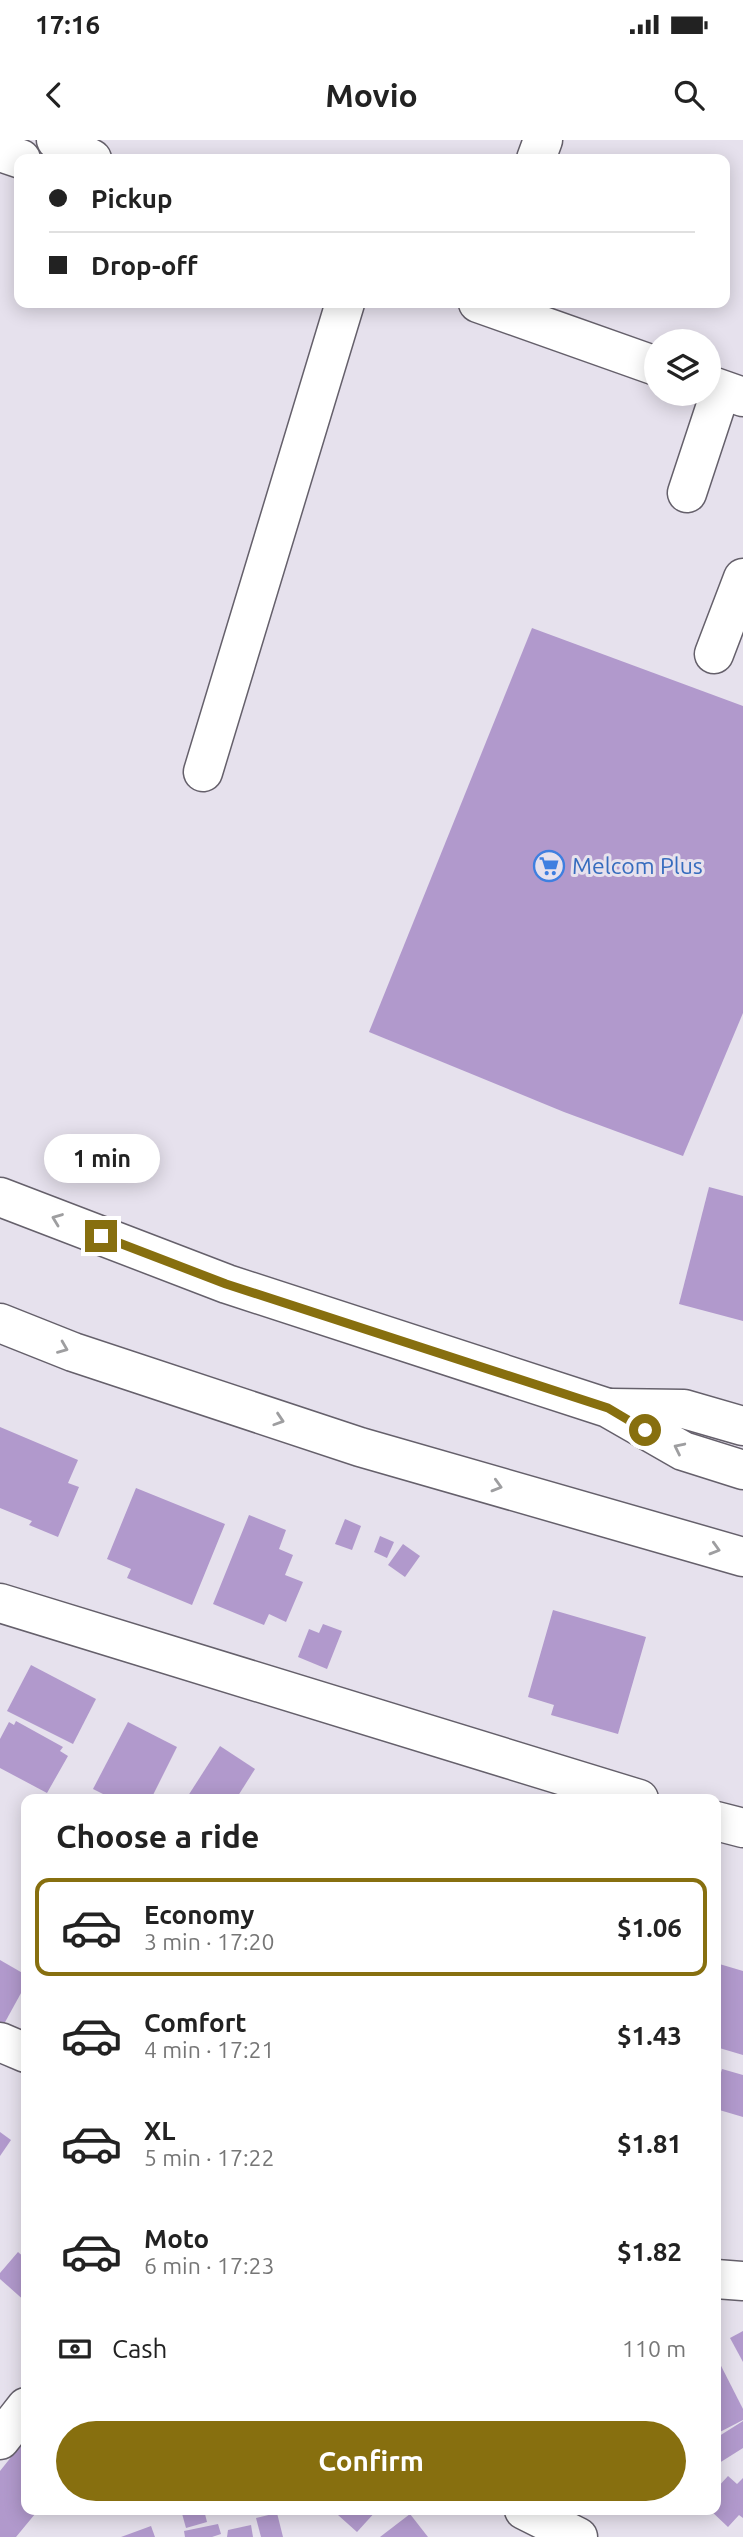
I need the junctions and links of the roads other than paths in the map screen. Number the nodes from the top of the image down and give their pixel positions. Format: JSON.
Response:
{"nodes":[{"id":1,"x":56,"y":140,"type":"edge"},
{"id":2,"x":83,"y":154,"type":"edge"},
{"id":3,"x":343,"y":308,"type":"edge"},
{"id":4,"x":500,"y":308,"type":"edge"},
{"id":5,"x":644,"y":362,"type":"edge"},
{"id":6,"x":724,"y":391,"type":"edge"},
{"id":7,"x":688,"y":493,"type":"dead end"},
{"id":8,"x":743,"y":579,"type":"edge"},
{"id":9,"x":715,"y":654,"type":"dead end"},
{"id":10,"x":204,"y":772,"type":"dead end"},
{"id":11,"x":0,"y":1197,"type":"edge"},
{"id":12,"x":0,"y":1323,"type":"edge"},
{"id":13,"x":608,"y":1408,"type":"junction"},
{"id":14,"x":743,"y":1426,"type":"edge"},
{"id":15,"x":743,"y":1470,"type":"edge"},
{"id":16,"x":743,"y":1557,"type":"edge"},
{"id":17,"x":0,"y":1603,"type":"edge"},
{"id":18,"x":599,"y":1793,"type":"edge"},
{"id":19,"x":721,"y":1822,"type":"edge"},
{"id":20,"x":743,"y":1828,"type":"edge"},
{"id":21,"x":0,"y":2042,"type":"edge"},
{"id":22,"x":21,"y":2051,"type":"edge"},
{"id":23,"x":721,"y":2279,"type":"edge"},
{"id":24,"x":743,"y":2281,"type":"edge"},
{"id":25,"x":21,"y":2413,"type":"edge"},
{"id":26,"x":0,"y":2440,"type":"edge"},
{"id":27,"x":534,"y":2515,"type":"edge"},
{"id":28,"x":578,"y":2537,"type":"edge"}],
"edges":[{"from":1,"to":2,"type":"street"},
{"from":3,"to":10,"type":"street"},
{"from":4,"to":5,"type":"street"},
{"from":6,"to":7,"type":"street"},
{"from":8,"to":9,"type":"street"},
{"from":13,"to":11,"type":"street","one_way":true},
{"from":12,"to":16,"type":"street","one_way":true},
{"from":13,"to":14,"type":"street"},
{"from":15,"to":13,"type":"street","one_way":true},
{"from":17,"to":18,"type":"street"},
{"from":19,"to":20,"type":"street"},
{"from":21,"to":22,"type":"street"},
{"from":23,"to":24,"type":"street"},
{"from":25,"to":26,"type":"street"},
{"from":27,"to":28,"type":"street"}]}
